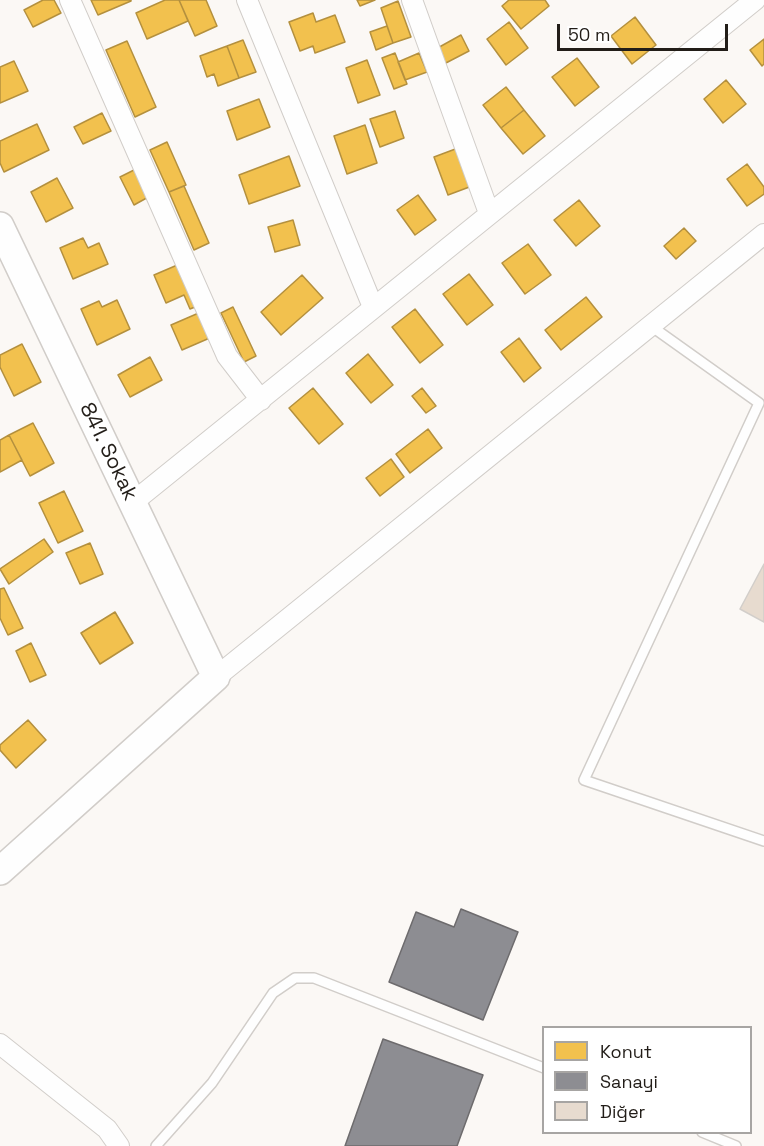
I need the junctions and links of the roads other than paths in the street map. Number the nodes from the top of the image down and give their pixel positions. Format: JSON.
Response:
{"nodes":[{"id":1,"x":70,"y":0,"type":"edge"},
{"id":2,"x":247,"y":0,"type":"edge"},
{"id":3,"x":412,"y":0,"type":"edge"},
{"id":4,"x":755,"y":0,"type":"edge"},
{"id":5,"x":489,"y":213,"type":"junction"},
{"id":6,"x":0,"y":226,"type":"edge"},
{"id":7,"x":764,"y":234,"type":"edge"},
{"id":8,"x":373,"y":308,"type":"junction"},
{"id":9,"x":651,"y":326,"type":"junction"},
{"id":10,"x":261,"y":400,"type":"junction"},
{"id":11,"x":132,"y":503,"type":"junction"},
{"id":12,"x":216,"y":677,"type":"junction"},
{"id":13,"x":764,"y":840,"type":"edge"},
{"id":14,"x":0,"y":871,"type":"edge"},
{"id":15,"x":0,"y":1044,"type":"edge"},
{"id":16,"x":542,"y":1068,"type":"edge"},
{"id":17,"x":707,"y":1134,"type":"edge"},
{"id":18,"x":119,"y":1146,"type":"edge"},
{"id":19,"x":156,"y":1146,"type":"edge"},
{"id":20,"x":736,"y":1146,"type":"edge"}],
"edges":[{"from":1,"to":10,"type":"street"},
{"from":2,"to":8,"type":"street"},
{"from":3,"to":5,"type":"street"},
{"from":4,"to":5,"type":"street"},
{"from":5,"to":8,"type":"street"},
{"from":6,"to":11,"type":"street","name":"841. Sokak"},
{"from":7,"to":9,"type":"street"},
{"from":8,"to":10,"type":"street"},
{"from":9,"to":12,"type":"street"},
{"from":9,"to":13,"type":"lane"},
{"from":10,"to":11,"type":"street"},
{"from":11,"to":12,"type":"street","name":"841. Sokak"},
{"from":12,"to":14,"type":"street"},
{"from":15,"to":18,"type":"street"},
{"from":16,"to":19,"type":"lane"},
{"from":17,"to":20,"type":"lane"}]}
